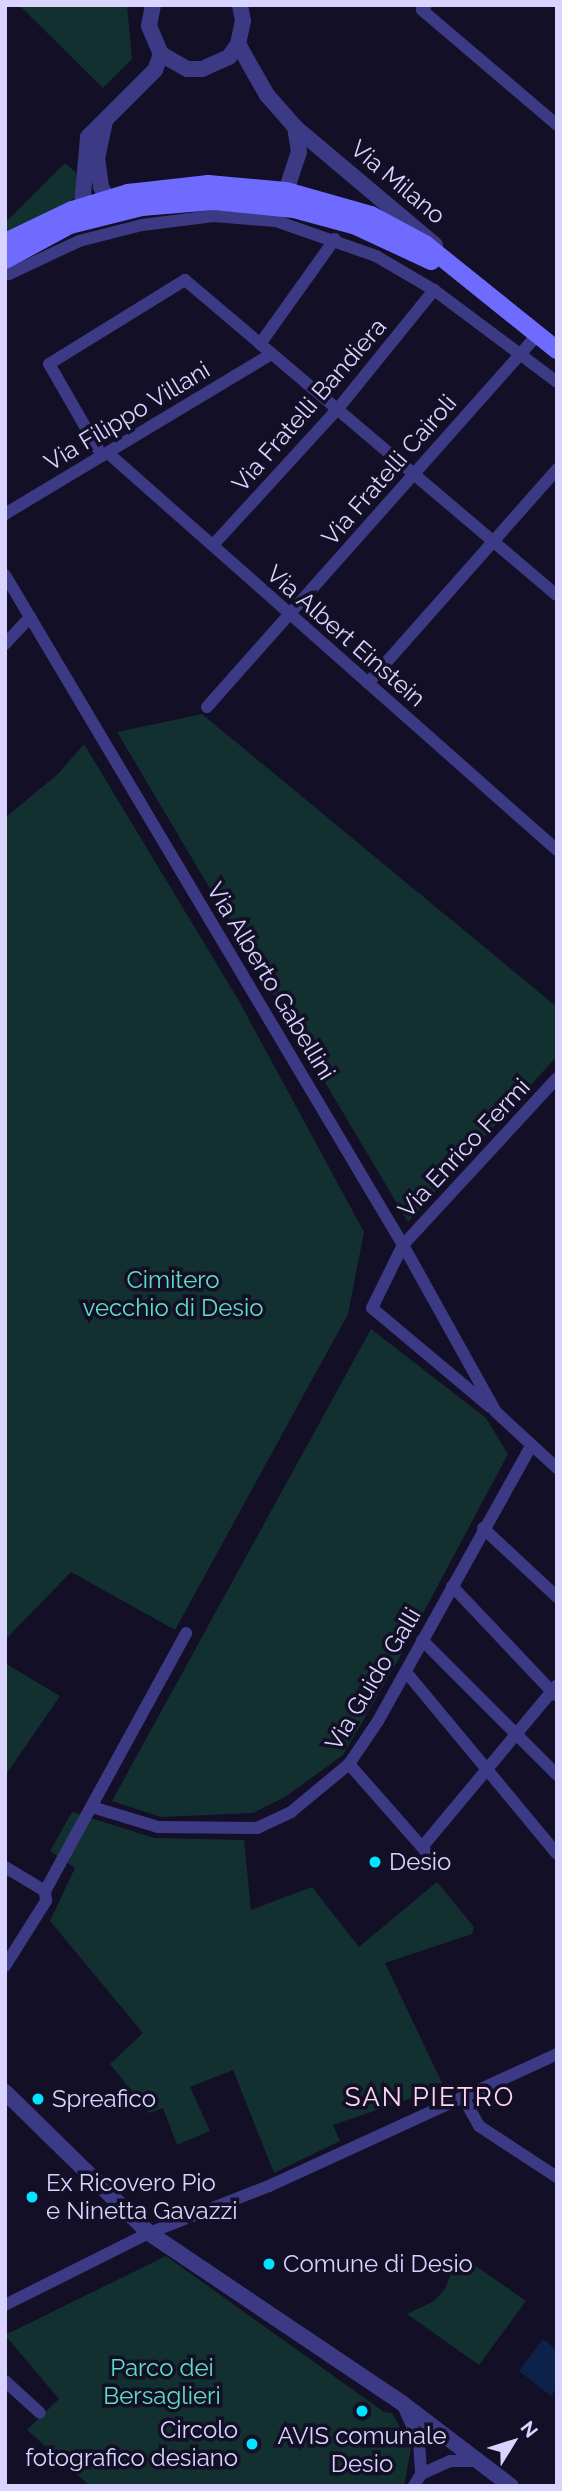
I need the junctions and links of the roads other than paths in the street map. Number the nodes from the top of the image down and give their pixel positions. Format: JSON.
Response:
{"nodes":[{"id":1,"x":142,"y":5,"type":"edge"},
{"id":2,"x":153,"y":5,"type":"edge"},
{"id":3,"x":241,"y":6,"type":"edge"},
{"id":4,"x":424,"y":8,"type":"edge"},
{"id":5,"x":149,"y":26,"type":"junction"},
{"id":6,"x":238,"y":44,"type":"junction"},
{"id":7,"x":161,"y":54,"type":"junction"},
{"id":8,"x":554,"y":118,"type":"edge"},
{"id":9,"x":105,"y":121,"type":"junction"},
{"id":10,"x":295,"y":127,"type":"junction"},
{"id":11,"x":286,"y":191,"type":"junction"},
{"id":12,"x":107,"y":197,"type":"junction"},
{"id":13,"x":256,"y":204,"type":"junction"},
{"id":14,"x":82,"y":206,"type":"junction"},
{"id":15,"x":142,"y":207,"type":"junction"},
{"id":16,"x":335,"y":239,"type":"junction"},
{"id":17,"x":5,"y":243,"type":"edge"},
{"id":18,"x":7,"y":267,"type":"edge"},
{"id":19,"x":464,"y":279,"type":"junction"},
{"id":20,"x":434,"y":290,"type":"junction"},
{"id":21,"x":537,"y":335,"type":"junction"},
{"id":22,"x":260,"y":344,"type":"junction"},
{"id":23,"x":557,"y":350,"type":"edge"},
{"id":24,"x":519,"y":354,"type":"junction"},
{"id":25,"x":271,"y":355,"type":"junction"},
{"id":26,"x":557,"y":382,"type":"edge"},
{"id":27,"x":336,"y":411,"type":"junction"},
{"id":28,"x":105,"y":455,"type":"junction"},
{"id":29,"x":557,"y":468,"type":"edge"},
{"id":30,"x":414,"y":474,"type":"junction"},
{"id":31,"x":5,"y":514,"type":"edge"},
{"id":32,"x":495,"y":540,"type":"junction"},
{"id":33,"x":213,"y":545,"type":"junction"},
{"id":34,"x":5,"y":575,"type":"edge"},
{"id":35,"x":557,"y":595,"type":"edge"},
{"id":36,"x":290,"y":614,"type":"junction"},
{"id":37,"x":30,"y":617,"type":"junction"},
{"id":38,"x":5,"y":644,"type":"edge"},
{"id":39,"x":368,"y":683,"type":"junction"},
{"id":40,"x":207,"y":707,"type":"dead end"},
{"id":41,"x":557,"y":850,"type":"edge"},
{"id":42,"x":557,"y":1079,"type":"edge"},
{"id":43,"x":403,"y":1245,"type":"junction"},
{"id":44,"x":372,"y":1308,"type":"joint"},
{"id":45,"x":496,"y":1412,"type":"junction"},
{"id":46,"x":531,"y":1446,"type":"junction"},
{"id":47,"x":557,"y":1468,"type":"edge"},
{"id":48,"x":483,"y":1528,"type":"junction"},
{"id":49,"x":452,"y":1586,"type":"junction"},
{"id":50,"x":557,"y":1597,"type":"edge"},
{"id":51,"x":186,"y":1633,"type":"dead end"},
{"id":52,"x":422,"y":1640,"type":"junction"},
{"id":53,"x":406,"y":1672,"type":"junction"},
{"id":54,"x":555,"y":1690,"type":"edge"},
{"id":55,"x":516,"y":1732,"type":"junction"},
{"id":56,"x":349,"y":1764,"type":"junction"},
{"id":57,"x":488,"y":1768,"type":"junction"},
{"id":58,"x":557,"y":1775,"type":"edge"},
{"id":59,"x":92,"y":1807,"type":"junction"},
{"id":60,"x":423,"y":1846,"type":"junction"},
{"id":61,"x":557,"y":1854,"type":"edge"},
{"id":62,"x":435,"y":1862,"type":"dead end"},
{"id":63,"x":5,"y":1867,"type":"edge"},
{"id":64,"x":45,"y":1891,"type":"junction"},
{"id":65,"x":5,"y":1966,"type":"edge"},
{"id":66,"x":557,"y":2054,"type":"edge"},
{"id":67,"x":5,"y":2092,"type":"edge"},
{"id":68,"x":463,"y":2097,"type":"junction"},
{"id":69,"x":557,"y":2177,"type":"edge"},
{"id":70,"x":149,"y":2233,"type":"junction"},
{"id":71,"x":5,"y":2305,"type":"edge"},
{"id":72,"x":5,"y":2381,"type":"edge"},
{"id":73,"x":401,"y":2403,"type":"junction"},
{"id":74,"x":40,"y":2413,"type":"dead end"},
{"id":75,"x":477,"y":2462,"type":"junction"},
{"id":76,"x":421,"y":2473,"type":"junction"},
{"id":77,"x":414,"y":2486,"type":"edge"},
{"id":78,"x":512,"y":2486,"type":"edge"}],
"edges":[{"from":1,"to":5,"type":"street"},
{"from":2,"to":5,"type":"street"},
{"from":3,"to":6,"type":"street"},
{"from":4,"to":8,"type":"street"},
{"from":5,"to":7,"type":"street"},
{"from":6,"to":7,"type":"street"},
{"from":6,"to":10,"type":"street","name":"Via Milano"},
{"from":7,"to":9,"type":"street"},
{"from":9,"to":12,"type":"street"},
{"from":9,"to":14,"type":"street"},
{"from":10,"to":11,"type":"street"},
{"from":10,"to":19,"type":"street","name":"Via Milano"},
{"from":11,"to":12,"type":"main road","name":"Via Milano"},
{"from":11,"to":13,"type":"street","name":"Via Milano"},
{"from":11,"to":19,"type":"main road","name":"Via Milano"},
{"from":12,"to":14,"type":"main road","name":"Via Milano"},
{"from":12,"to":15,"type":"street","name":"Via Milano"},
{"from":13,"to":15,"type":"main road","name":"Via Milano"},
{"from":13,"to":19,"type":"main road","name":"Via Milano"},
{"from":14,"to":17,"type":"main road","name":"Via Milano"},
{"from":15,"to":18,"type":"main road","name":"Via Milano"},
{"from":16,"to":18,"type":"street"},
{"from":16,"to":20,"type":"street"},
{"from":16,"to":22,"type":"street"},
{"from":19,"to":21,"type":"main road","name":"Via Milano"},
{"from":20,"to":24,"type":"street"},
{"from":20,"to":27,"type":"street","name":"Via Fratelli Bandiera"},
{"from":21,"to":23,"type":"main road","name":"Via Milano"},
{"from":21,"to":24,"type":"street","name":"Via Fratelli Cairoli"},
{"from":22,"to":25,"type":"street"},
{"from":22,"to":28,"type":"street","name":"Via Albert Einstein"},
{"from":24,"to":26,"type":"street"},
{"from":24,"to":30,"type":"street","name":"Via Fratelli Cairoli"},
{"from":25,"to":27,"type":"street"},
{"from":25,"to":28,"type":"street","name":"Via Filippo Villani"},
{"from":27,"to":30,"type":"street"},
{"from":27,"to":33,"type":"street","name":"Via Fratelli Bandiera"},
{"from":28,"to":31,"type":"street","name":"Via Filippo Villani"},
{"from":28,"to":33,"type":"street","name":"Via Albert Einstein"},
{"from":29,"to":32,"type":"street"},
{"from":30,"to":32,"type":"street"},
{"from":30,"to":36,"type":"street","name":"Via Fratelli Cairoli"},
{"from":32,"to":35,"type":"street"},
{"from":32,"to":39,"type":"street"},
{"from":33,"to":36,"type":"street","name":"Via Albert Einstein"},
{"from":34,"to":37,"type":"street","name":"Via Alberto Gabellini"},
{"from":36,"to":39,"type":"street","name":"Via Albert Einstein"},
{"from":36,"to":40,"type":"street","name":"Via Fratelli Cairoli"},
{"from":37,"to":38,"type":"street"},
{"from":37,"to":43,"type":"street","name":"Via Alberto Gabellini"},
{"from":39,"to":41,"type":"street","name":"Via Albert Einstein"},
{"from":42,"to":43,"type":"street","name":"Via Enrico Fermi"},
{"from":43,"to":44,"type":"street","name":"Via Enrico Fermi"},
{"from":43,"to":45,"type":"street","name":"Via Alberto Gabellini"},
{"from":44,"to":45,"type":"street","name":"Via Alberto Gabellini"},
{"from":45,"to":46,"type":"street","name":"Via Alberto Gabellini"},
{"from":46,"to":47,"type":"street","name":"Via Alberto Gabellini"},
{"from":46,"to":48,"type":"street","name":"Via Guido Galli"},
{"from":48,"to":49,"type":"street","name":"Via Guido Galli"},
{"from":48,"to":50,"type":"street"},
{"from":49,"to":52,"type":"street","name":"Via Guido Galli"},
{"from":49,"to":54,"type":"street"},
{"from":51,"to":59,"type":"street"},
{"from":52,"to":53,"type":"street","name":"Via Guido Galli"},
{"from":52,"to":55,"type":"street"},
{"from":53,"to":56,"type":"street","name":"Via Guido Galli"},
{"from":53,"to":57,"type":"street"},
{"from":54,"to":55,"type":"street"},
{"from":55,"to":57,"type":"street"},
{"from":55,"to":58,"type":"street"},
{"from":56,"to":59,"type":"street","name":"Via Guido Galli"},
{"from":56,"to":60,"type":"street"},
{"from":57,"to":60,"type":"street"},
{"from":57,"to":61,"type":"street"},
{"from":59,"to":64,"type":"street"},
{"from":60,"to":62,"type":"street"},
{"from":63,"to":64,"type":"street"},
{"from":64,"to":65,"type":"street"},
{"from":66,"to":68,"type":"street"},
{"from":67,"to":70,"type":"street"},
{"from":68,"to":69,"type":"street"},
{"from":68,"to":70,"type":"street"},
{"from":70,"to":71,"type":"street"},
{"from":70,"to":73,"type":"street"},
{"from":72,"to":74,"type":"street"},
{"from":73,"to":75,"type":"street"},
{"from":73,"to":76,"type":"street"},
{"from":75,"to":76,"type":"street"},
{"from":75,"to":78,"type":"street"},
{"from":76,"to":77,"type":"street"}]}
